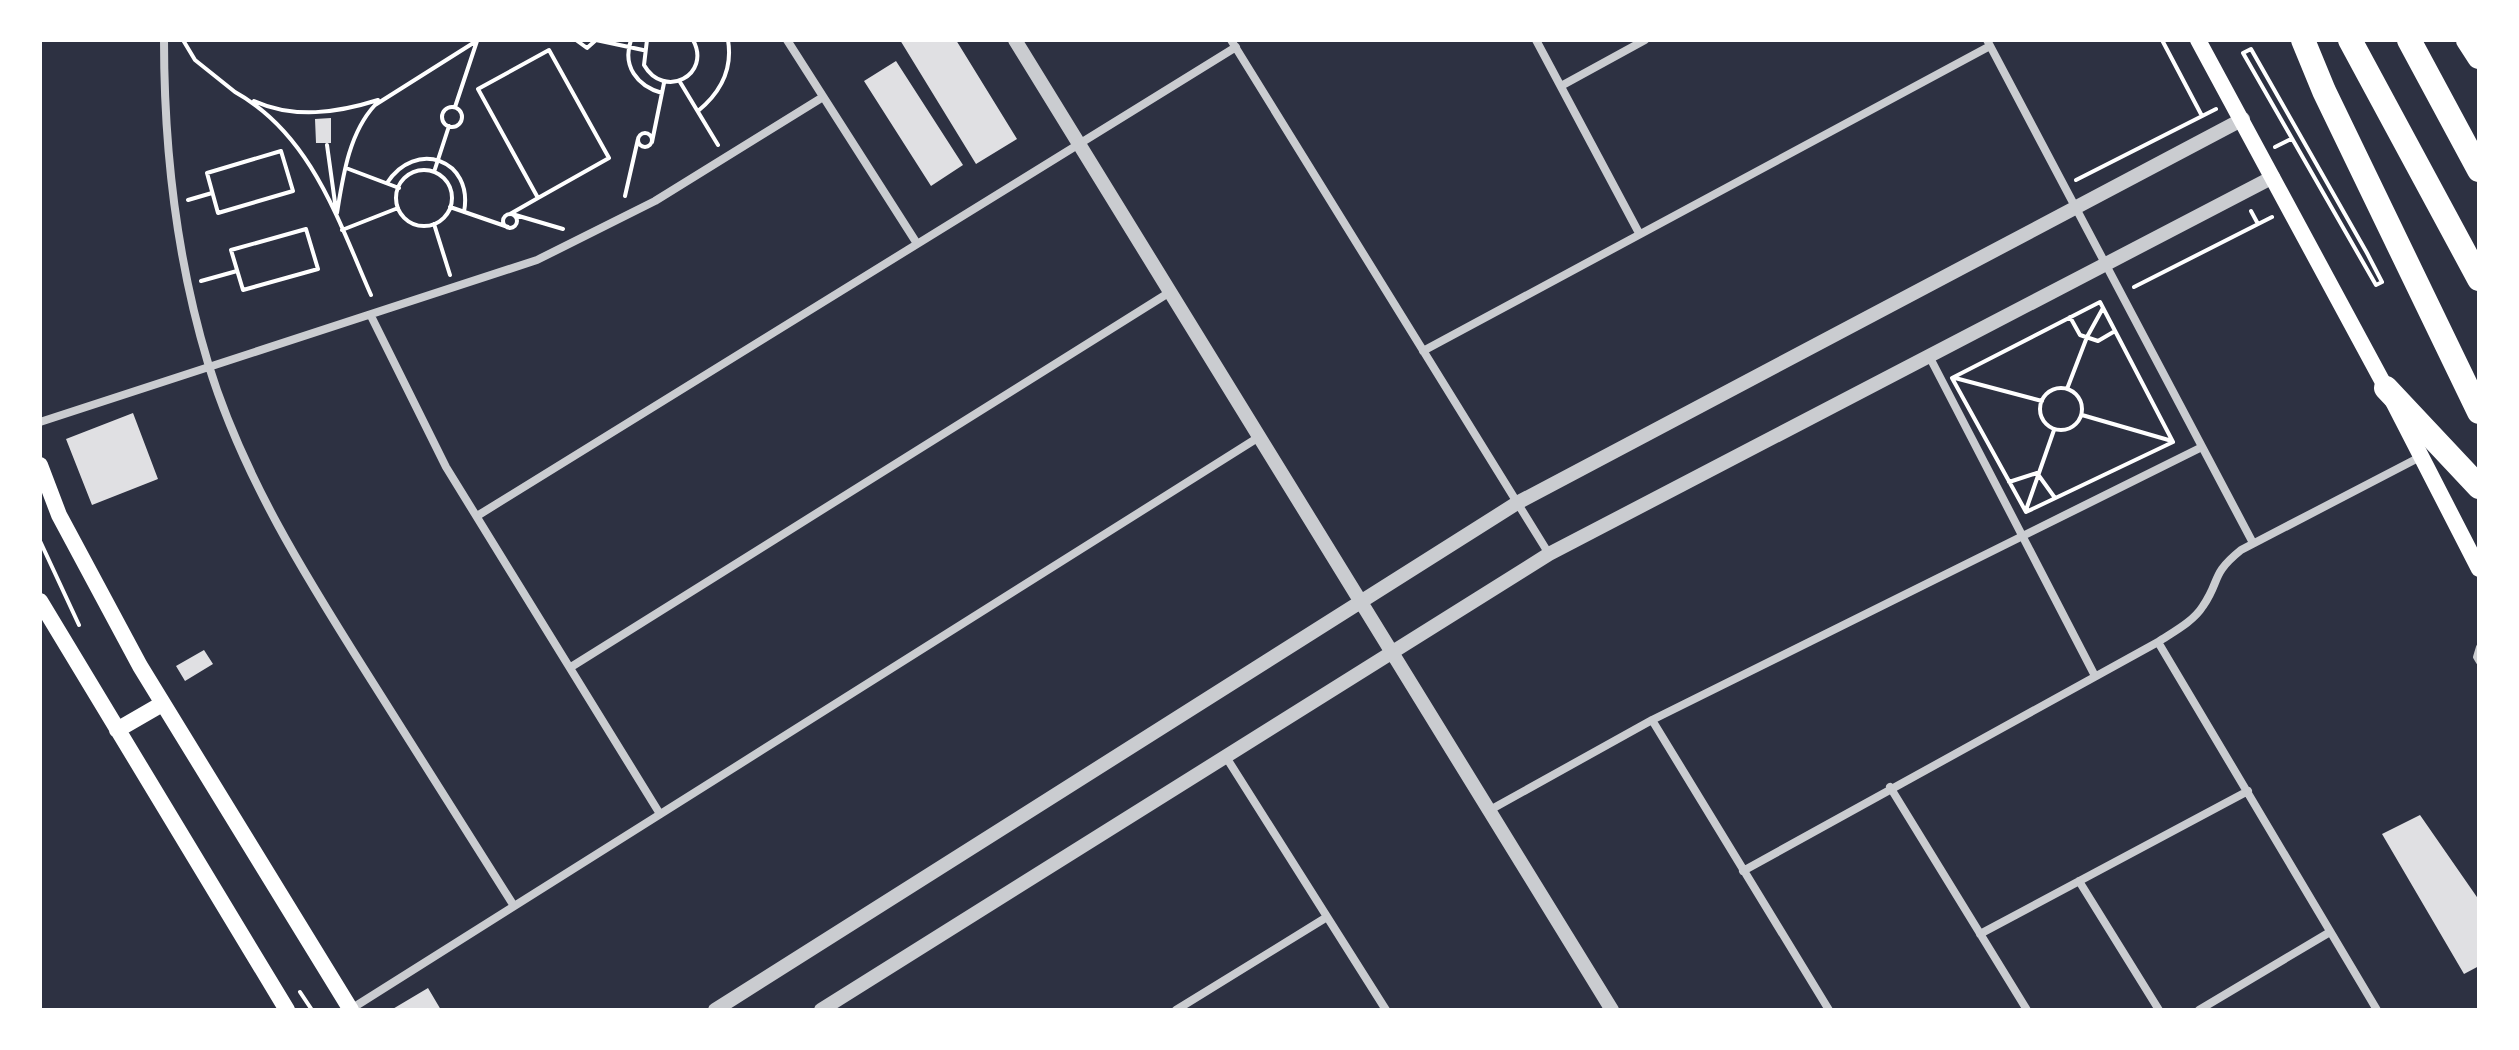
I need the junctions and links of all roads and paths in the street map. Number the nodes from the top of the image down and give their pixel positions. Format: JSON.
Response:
{"nodes":[{"id":1,"x":164,"y":40,"type":"edge"},
{"id":2,"x":183,"y":40,"type":"edge"},
{"id":3,"x":478,"y":40,"type":"edge"},
{"id":4,"x":576,"y":40,"type":"edge"},
{"id":5,"x":596,"y":40,"type":"edge"},
{"id":6,"x":631,"y":40,"type":"edge"},
{"id":7,"x":647,"y":40,"type":"edge"},
{"id":8,"x":693,"y":40,"type":"edge"},
{"id":9,"x":728,"y":40,"type":"edge"},
{"id":10,"x":787,"y":40,"type":"edge"},
{"id":11,"x":1015,"y":40,"type":"edge"},
{"id":12,"x":1536,"y":40,"type":"edge"},
{"id":13,"x":1645,"y":40,"type":"edge"},
{"id":14,"x":2162,"y":40,"type":"edge"},
{"id":15,"x":2198,"y":40,"type":"edge"},
{"id":16,"x":2206,"y":40,"type":"edge"},
{"id":17,"x":2303,"y":40,"type":"edge"},
{"id":18,"x":2350,"y":40,"type":"edge"},
{"id":19,"x":2409,"y":40,"type":"edge"},
{"id":20,"x":2468,"y":40,"type":"edge"},
{"id":21,"x":1988,"y":43,"type":"edge"},
{"id":22,"x":1233,"y":44,"type":"edge"},
{"id":23,"x":629,"y":47,"type":"junction"},
{"id":24,"x":643,"y":50,"type":"junction"},
{"id":25,"x":2479,"y":57,"type":"edge"},
{"id":26,"x":2220,"y":79,"type":"junction"},
{"id":27,"x":680,"y":82,"type":"junction"},
{"id":28,"x":664,"y":83,"type":"junction"},
{"id":29,"x":1561,"y":86,"type":"junction"},
{"id":30,"x":235,"y":92,"type":"junction"},
{"id":31,"x":662,"y":93,"type":"junction"},
{"id":32,"x":388,"y":97,"type":"junction"},
{"id":33,"x":823,"y":97,"type":"junction"},
{"id":34,"x":455,"y":107,"type":"junction"},
{"id":35,"x":2216,"y":109,"type":"dead end"},
{"id":36,"x":698,"y":111,"type":"junction"},
{"id":37,"x":2202,"y":116,"type":"junction"},
{"id":38,"x":2243,"y":119,"type":"junction"},
{"id":39,"x":449,"y":126,"type":"junction"},
{"id":40,"x":638,"y":139,"type":"junction"},
{"id":41,"x":2291,"y":139,"type":"junction"},
{"id":42,"x":652,"y":142,"type":"junction"},
{"id":43,"x":1078,"y":143,"type":"junction"},
{"id":44,"x":327,"y":145,"type":"dead end"},
{"id":45,"x":2275,"y":147,"type":"dead end"},
{"id":46,"x":726,"y":157,"type":"junction"},
{"id":47,"x":437,"y":160,"type":"junction"},
{"id":48,"x":346,"y":168,"type":"junction"},
{"id":49,"x":2479,"y":170,"type":"edge"},
{"id":50,"x":434,"y":172,"type":"junction"},
{"id":51,"x":2273,"y":177,"type":"junction"},
{"id":52,"x":2077,"y":181,"type":"dead end"},
{"id":53,"x":387,"y":183,"type":"junction"},
{"id":54,"x":399,"y":188,"type":"junction"},
{"id":55,"x":212,"y":193,"type":"junction"},
{"id":56,"x":625,"y":196,"type":"dead end"},
{"id":57,"x":538,"y":198,"type":"junction"},
{"id":58,"x":172,"y":204,"type":"junction"},
{"id":59,"x":450,"y":207,"type":"junction"},
{"id":60,"x":398,"y":208,"type":"junction"},
{"id":61,"x":2077,"y":208,"type":"junction"},
{"id":62,"x":2251,"y":211,"type":"dead end"},
{"id":63,"x":464,"y":212,"type":"junction"},
{"id":64,"x":511,"y":214,"type":"junction"},
{"id":65,"x":337,"y":216,"type":"junction"},
{"id":66,"x":2265,"y":220,"type":"dead end"},
{"id":67,"x":434,"y":224,"type":"junction"},
{"id":68,"x":2258,"y":224,"type":"junction"},
{"id":69,"x":508,"y":227,"type":"junction"},
{"id":70,"x":563,"y":229,"type":"dead end"},
{"id":71,"x":342,"y":230,"type":"junction"},
{"id":72,"x":1639,"y":233,"type":"junction"},
{"id":73,"x":916,"y":242,"type":"junction"},
{"id":74,"x":2104,"y":263,"type":"junction"},
{"id":75,"x":237,"y":271,"type":"junction"},
{"id":76,"x":2479,"y":279,"type":"edge"},
{"id":77,"x":188,"y":285,"type":"junction"},
{"id":78,"x":454,"y":289,"type":"junction"},
{"id":79,"x":1170,"y":292,"type":"junction"},
{"id":80,"x":2121,"y":294,"type":"junction"},
{"id":81,"x":371,"y":295,"type":"dead end"},
{"id":82,"x":2103,"y":308,"type":"junction"},
{"id":83,"x":371,"y":316,"type":"junction"},
{"id":84,"x":2070,"y":317,"type":"junction"},
{"id":85,"x":2115,"y":331,"type":"junction"},
{"id":86,"x":2087,"y":337,"type":"junction"},
{"id":87,"x":1423,"y":351,"type":"junction"},
{"id":88,"x":1928,"y":354,"type":"junction"},
{"id":89,"x":209,"y":365,"type":"junction"},
{"id":90,"x":1952,"y":378,"type":"junction"},
{"id":91,"x":2386,"y":388,"type":"junction"},
{"id":92,"x":2067,"y":389,"type":"junction"},
{"id":93,"x":2042,"y":401,"type":"junction"},
{"id":94,"x":2479,"y":412,"type":"edge"},
{"id":95,"x":2082,"y":415,"type":"junction"},
{"id":96,"x":40,"y":422,"type":"edge"},
{"id":97,"x":2054,"y":430,"type":"junction"},
{"id":98,"x":1259,"y":437,"type":"junction"},
{"id":99,"x":2173,"y":442,"type":"junction"},
{"id":100,"x":2202,"y":447,"type":"junction"},
{"id":101,"x":2422,"y":456,"type":"junction"},
{"id":102,"x":40,"y":465,"type":"edge"},
{"id":103,"x":2037,"y":473,"type":"junction"},
{"id":104,"x":2009,"y":482,"type":"junction"},
{"id":105,"x":2479,"y":487,"type":"edge"},
{"id":106,"x":2055,"y":498,"type":"junction"},
{"id":107,"x":1517,"y":503,"type":"junction"},
{"id":108,"x":2026,"y":512,"type":"junction"},
{"id":109,"x":477,"y":516,"type":"junction"},
{"id":110,"x":2023,"y":537,"type":"junction"},
{"id":111,"x":2253,"y":543,"type":"junction"},
{"id":112,"x":1549,"y":554,"type":"junction"},
{"id":113,"x":2479,"y":569,"type":"edge"},
{"id":114,"x":40,"y":601,"type":"edge"},
{"id":115,"x":1361,"y":601,"type":"junction"},
{"id":116,"x":2158,"y":642,"type":"junction"},
{"id":117,"x":2479,"y":647,"type":"edge"},
{"id":118,"x":1393,"y":649,"type":"junction"},
{"id":119,"x":2479,"y":662,"type":"edge"},
{"id":120,"x":571,"y":667,"type":"junction"},
{"id":121,"x":2095,"y":676,"type":"junction"},
{"id":122,"x":162,"y":704,"type":"junction"},
{"id":123,"x":1652,"y":720,"type":"junction"},
{"id":124,"x":117,"y":730,"type":"junction"},
{"id":125,"x":1226,"y":757,"type":"junction"},
{"id":126,"x":1890,"y":787,"type":"junction"},
{"id":127,"x":2248,"y":791,"type":"junction"},
{"id":128,"x":1490,"y":810,"type":"junction"},
{"id":129,"x":660,"y":814,"type":"junction"},
{"id":130,"x":1743,"y":871,"type":"junction"},
{"id":131,"x":2079,"y":881,"type":"junction"},
{"id":132,"x":514,"y":906,"type":"junction"},
{"id":133,"x":1327,"y":917,"type":"junction"},
{"id":134,"x":2330,"y":932,"type":"junction"},
{"id":135,"x":1980,"y":934,"type":"junction"},
{"id":136,"x":1191,"y":1006,"type":"edge"},
{"id":137,"x":287,"y":1010,"type":"edge"},
{"id":138,"x":351,"y":1010,"type":"edge"},
{"id":139,"x":715,"y":1010,"type":"edge"},
{"id":140,"x":821,"y":1010,"type":"edge"},
{"id":141,"x":1176,"y":1010,"type":"edge"},
{"id":142,"x":1386,"y":1010,"type":"edge"},
{"id":143,"x":1612,"y":1010,"type":"edge"},
{"id":144,"x":1829,"y":1010,"type":"edge"},
{"id":145,"x":2027,"y":1010,"type":"edge"},
{"id":146,"x":2159,"y":1010,"type":"edge"},
{"id":147,"x":2199,"y":1010,"type":"edge"},
{"id":148,"x":2377,"y":1010,"type":"edge"}],
"edges":[{"from":1,"to":58,"type":"street"},
{"from":2,"to":30,"type":"path"},
{"from":3,"to":32,"type":"path"},
{"from":3,"to":34,"type":"path"},
{"from":4,"to":5,"type":"path"},
{"from":5,"to":23,"type":"path"},
{"from":6,"to":23,"type":"path"},
{"from":7,"to":24,"type":"path"},
{"from":8,"to":27,"type":"path"},
{"from":9,"to":36,"type":"path"},
{"from":10,"to":33,"type":"street"},
{"from":11,"to":43,"type":"street"},
{"from":12,"to":29,"type":"street"},
{"from":13,"to":29,"type":"street"},
{"from":14,"to":37,"type":"path"},
{"from":15,"to":26,"type":"main road"},
{"from":16,"to":26,"type":"lane"},
{"from":17,"to":94,"type":"highway"},
{"from":18,"to":76,"type":"highway"},
{"from":19,"to":49,"type":"highway"},
{"from":20,"to":25,"type":"highway"},
{"from":21,"to":61,"type":"street"},
{"from":21,"to":72,"type":"street"},
{"from":22,"to":43,"type":"street"},
{"from":22,"to":87,"type":"street"},
{"from":23,"to":24,"type":"path"},
{"from":23,"to":31,"type":"path"},
{"from":24,"to":28,"type":"path"},
{"from":26,"to":38,"type":"main road"},
{"from":27,"to":28,"type":"path"},
{"from":27,"to":36,"type":"path"},
{"from":28,"to":31,"type":"path"},
{"from":29,"to":72,"type":"street"},
{"from":30,"to":32,"type":"path"},
{"from":30,"to":65,"type":"path"},
{"from":31,"to":42,"type":"path"},
{"from":32,"to":48,"type":"path"},
{"from":33,"to":46,"type":"street"},
{"from":33,"to":73,"type":"street"},
{"from":34,"to":39,"type":"path"},
{"from":34,"to":39,"type":"path"},
{"from":35,"to":37,"type":"path"},
{"from":36,"to":46,"type":"path"},
{"from":37,"to":52,"type":"path"},
{"from":38,"to":51,"type":"main road"},
{"from":38,"to":61,"type":"street"},
{"from":39,"to":47,"type":"path"},
{"from":40,"to":42,"type":"path"},
{"from":40,"to":42,"type":"path"},
{"from":40,"to":56,"type":"path"},
{"from":41,"to":41,"type":"path"},
{"from":41,"to":45,"type":"path"},
{"from":43,"to":73,"type":"street"},
{"from":43,"to":79,"type":"street"},
{"from":44,"to":65,"type":"path"},
{"from":46,"to":78,"type":"street"},
{"from":47,"to":50,"type":"path"},
{"from":47,"to":53,"type":"path"},
{"from":47,"to":63,"type":"path"},
{"from":48,"to":53,"type":"path"},
{"from":48,"to":65,"type":"path"},
{"from":50,"to":54,"type":"path"},
{"from":50,"to":59,"type":"path"},
{"from":51,"to":74,"type":"street"},
{"from":51,"to":91,"type":"main road"},
{"from":53,"to":54,"type":"path"},
{"from":54,"to":60,"type":"path"},
{"from":55,"to":55,"type":"path"},
{"from":55,"to":58,"type":"path"},
{"from":57,"to":57,"type":"path"},
{"from":57,"to":64,"type":"path"},
{"from":58,"to":77,"type":"street"},
{"from":59,"to":63,"type":"path"},
{"from":59,"to":67,"type":"path"},
{"from":60,"to":67,"type":"path"},
{"from":60,"to":71,"type":"path"},
{"from":61,"to":74,"type":"street"},
{"from":61,"to":107,"type":"street"},
{"from":62,"to":68,"type":"path"},
{"from":63,"to":69,"type":"path"},
{"from":64,"to":69,"type":"path"},
{"from":64,"to":69,"type":"path"},
{"from":64,"to":70,"type":"path"},
{"from":65,"to":71,"type":"path"},
{"from":66,"to":68,"type":"path"},
{"from":67,"to":78,"type":"path"},
{"from":68,"to":80,"type":"path"},
{"from":71,"to":81,"type":"path"},
{"from":72,"to":87,"type":"street"},
{"from":73,"to":109,"type":"street"},
{"from":74,"to":80,"type":"street"},
{"from":74,"to":88,"type":"street"},
{"from":75,"to":75,"type":"path"},
{"from":75,"to":77,"type":"path"},
{"from":77,"to":89,"type":"street"},
{"from":78,"to":83,"type":"street"},
{"from":79,"to":98,"type":"street"},
{"from":79,"to":120,"type":"street"},
{"from":80,"to":100,"type":"street"},
{"from":82,"to":84,"type":"path"},
{"from":82,"to":85,"type":"path"},
{"from":82,"to":86,"type":"path"},
{"from":83,"to":89,"type":"street"},
{"from":83,"to":109,"type":"street"},
{"from":84,"to":86,"type":"path"},
{"from":84,"to":90,"type":"path"},
{"from":85,"to":86,"type":"path"},
{"from":85,"to":99,"type":"path"},
{"from":86,"to":92,"type":"path"},
{"from":87,"to":107,"type":"street"},
{"from":88,"to":110,"type":"street"},
{"from":88,"to":112,"type":"street"},
{"from":89,"to":96,"type":"street"},
{"from":89,"to":132,"type":"street"},
{"from":90,"to":93,"type":"path"},
{"from":90,"to":104,"type":"path"},
{"from":91,"to":101,"type":"main road"},
{"from":91,"to":105,"type":"highway"},
{"from":92,"to":93,"type":"path"},
{"from":92,"to":95,"type":"path"},
{"from":93,"to":97,"type":"path"},
{"from":95,"to":97,"type":"path"},
{"from":95,"to":99,"type":"path"},
{"from":97,"to":103,"type":"path"},
{"from":98,"to":115,"type":"street"},
{"from":98,"to":129,"type":"street"},
{"from":99,"to":106,"type":"path"},
{"from":100,"to":110,"type":"street"},
{"from":100,"to":111,"type":"street"},
{"from":101,"to":111,"type":"street"},
{"from":101,"to":113,"type":"main road"},
{"from":102,"to":122,"type":"main road"},
{"from":103,"to":104,"type":"path"},
{"from":103,"to":106,"type":"path"},
{"from":103,"to":108,"type":"path"},
{"from":104,"to":108,"type":"path"},
{"from":106,"to":108,"type":"path"},
{"from":107,"to":112,"type":"street"},
{"from":107,"to":115,"type":"street"},
{"from":109,"to":120,"type":"street"},
{"from":110,"to":121,"type":"street"},
{"from":110,"to":123,"type":"street"},
{"from":111,"to":116,"type":"street"},
{"from":112,"to":118,"type":"street"},
{"from":114,"to":124,"type":"main road"},
{"from":115,"to":118,"type":"street"},
{"from":115,"to":139,"type":"street"},
{"from":116,"to":121,"type":"street"},
{"from":116,"to":127,"type":"street"},
{"from":117,"to":119,"type":"lane"},
{"from":118,"to":125,"type":"street"},
{"from":118,"to":128,"type":"street"},
{"from":120,"to":129,"type":"street"},
{"from":121,"to":126,"type":"street"},
{"from":122,"to":124,"type":"main road"},
{"from":122,"to":138,"type":"main road"},
{"from":123,"to":128,"type":"street"},
{"from":123,"to":130,"type":"street"},
{"from":124,"to":137,"type":"main road"},
{"from":125,"to":133,"type":"street"},
{"from":125,"to":140,"type":"street"},
{"from":126,"to":130,"type":"street"},
{"from":126,"to":135,"type":"street"},
{"from":127,"to":131,"type":"street"},
{"from":127,"to":134,"type":"street"},
{"from":128,"to":143,"type":"street"},
{"from":129,"to":132,"type":"street"},
{"from":130,"to":144,"type":"street"},
{"from":131,"to":135,"type":"street"},
{"from":131,"to":146,"type":"street"},
{"from":132,"to":138,"type":"street"},
{"from":133,"to":136,"type":"street"},
{"from":133,"to":142,"type":"street"},
{"from":134,"to":147,"type":"street"},
{"from":134,"to":148,"type":"street"},
{"from":135,"to":145,"type":"street"},
{"from":136,"to":141,"type":"street"}]}
